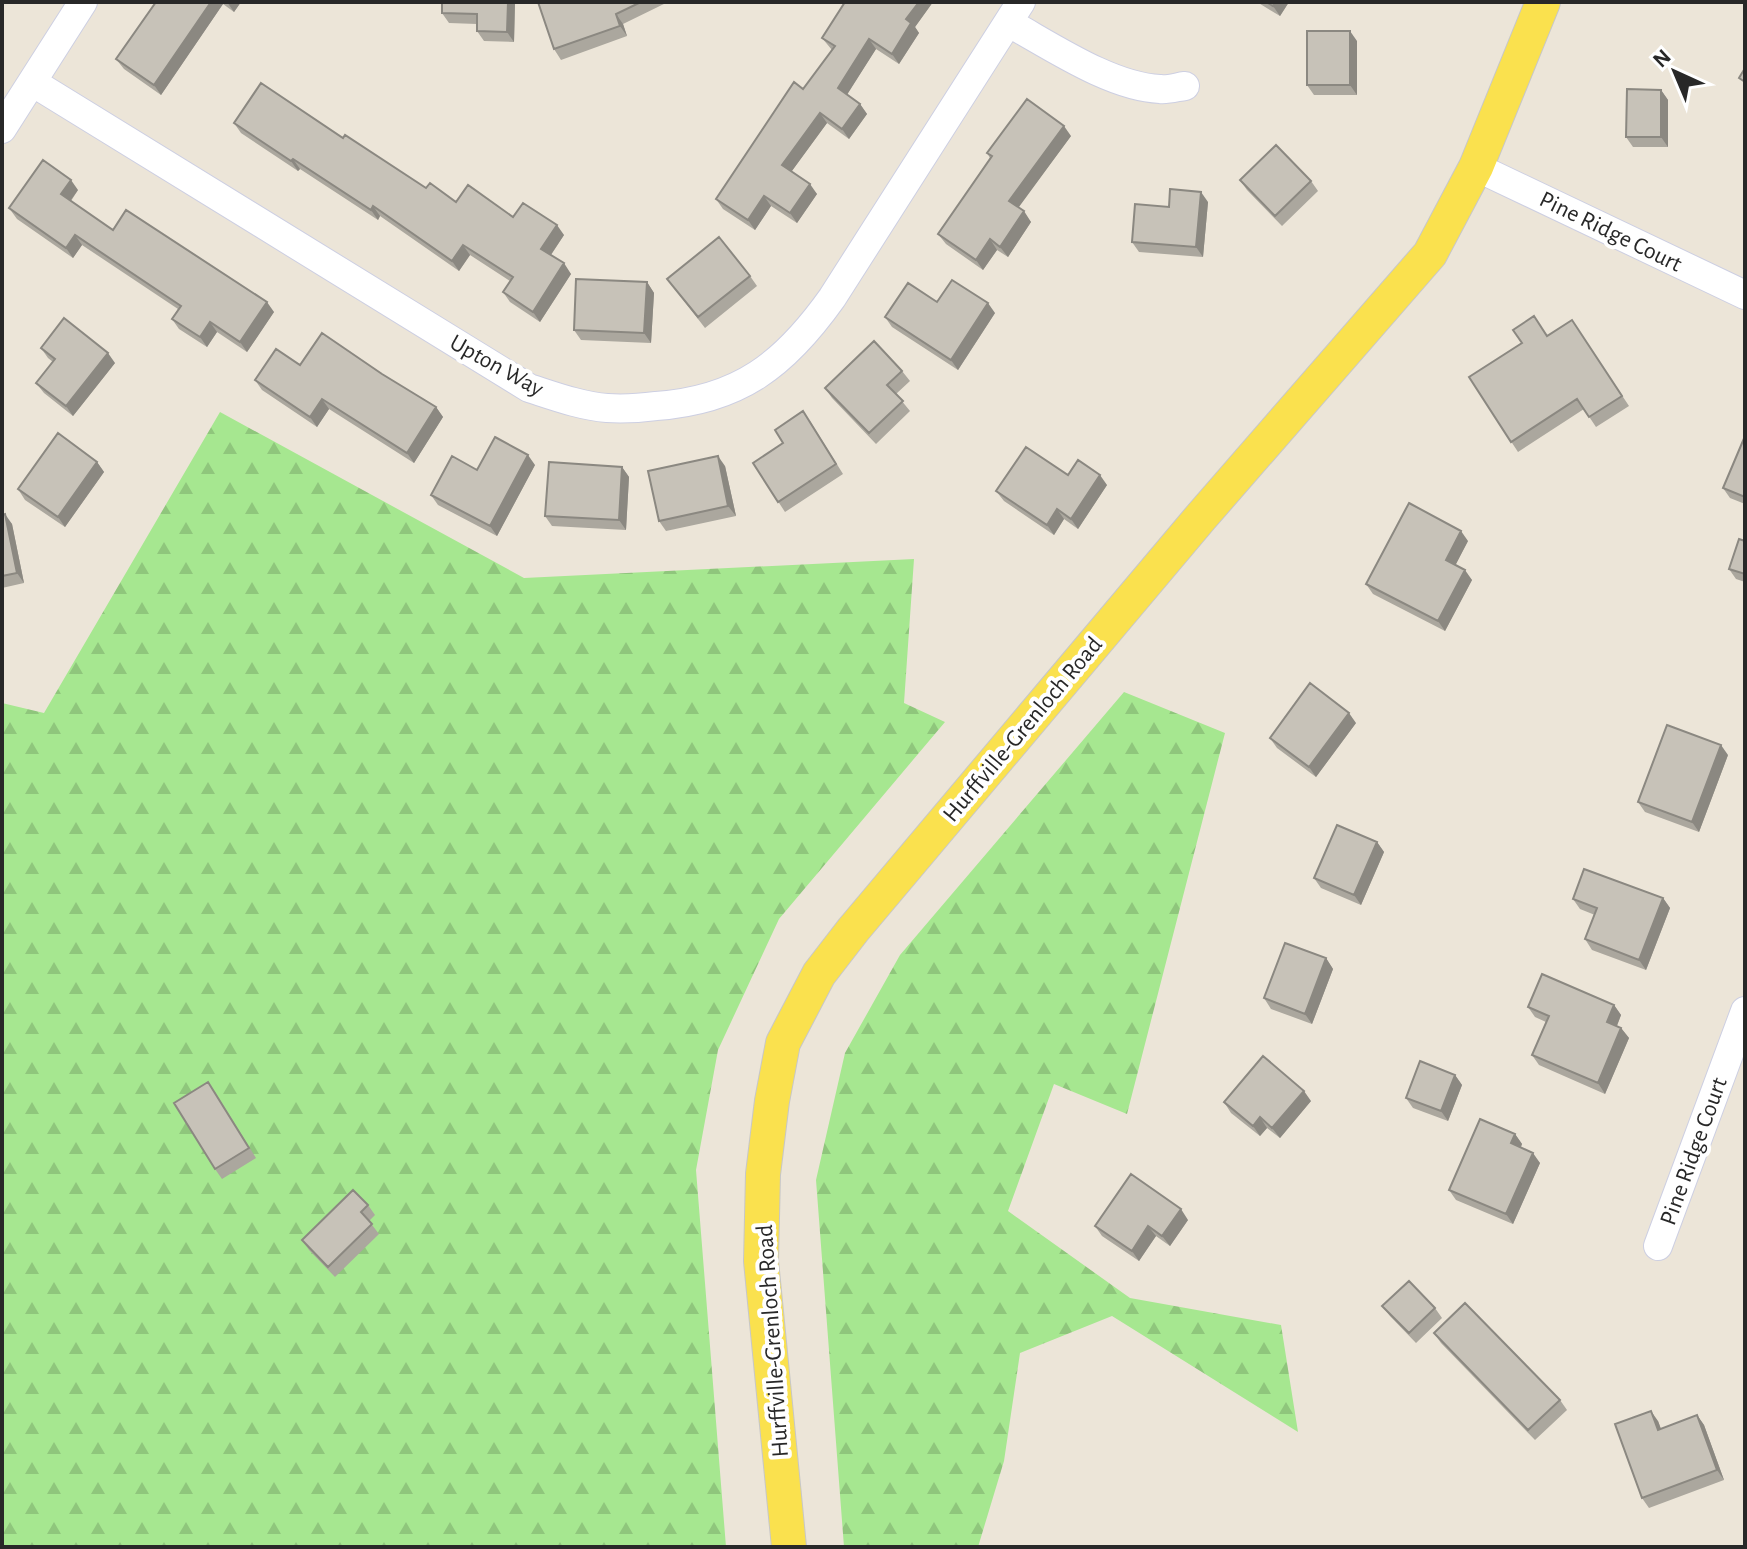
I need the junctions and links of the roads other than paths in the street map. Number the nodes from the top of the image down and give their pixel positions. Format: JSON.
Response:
{"nodes":[{"id":1,"x":83,"y":2,"type":"edge"},
{"id":2,"x":1543,"y":2,"type":"edge"},
{"id":3,"x":1015,"y":12,"type":"edge"},
{"id":4,"x":32,"y":82,"type":"junction"},
{"id":5,"x":1185,"y":86,"type":"dead end"},
{"id":6,"x":2,"y":129,"type":"edge"},
{"id":7,"x":1476,"y":167,"type":"junction"},
{"id":8,"x":1745,"y":295,"type":"edge"},
{"id":9,"x":1745,"y":1011,"type":"edge"},
{"id":10,"x":1658,"y":1246,"type":"dead end"},
{"id":11,"x":789,"y":1547,"type":"edge"}],
"edges":[{"from":1,"to":4,"type":"street"},
{"from":2,"to":7,"type":"main road","name":"Hurffville-Grenloch Road"},
{"from":3,"to":4,"type":"street","name":"Upton Way"},
{"from":3,"to":5,"type":"street"},
{"from":4,"to":6,"type":"street"},
{"from":7,"to":8,"type":"street","name":"Pine Ridge Court"},
{"from":7,"to":11,"type":"main road","name":"Hurffville-Grenloch Road"},
{"from":9,"to":10,"type":"street","name":"Pine Ridge Court"}]}
